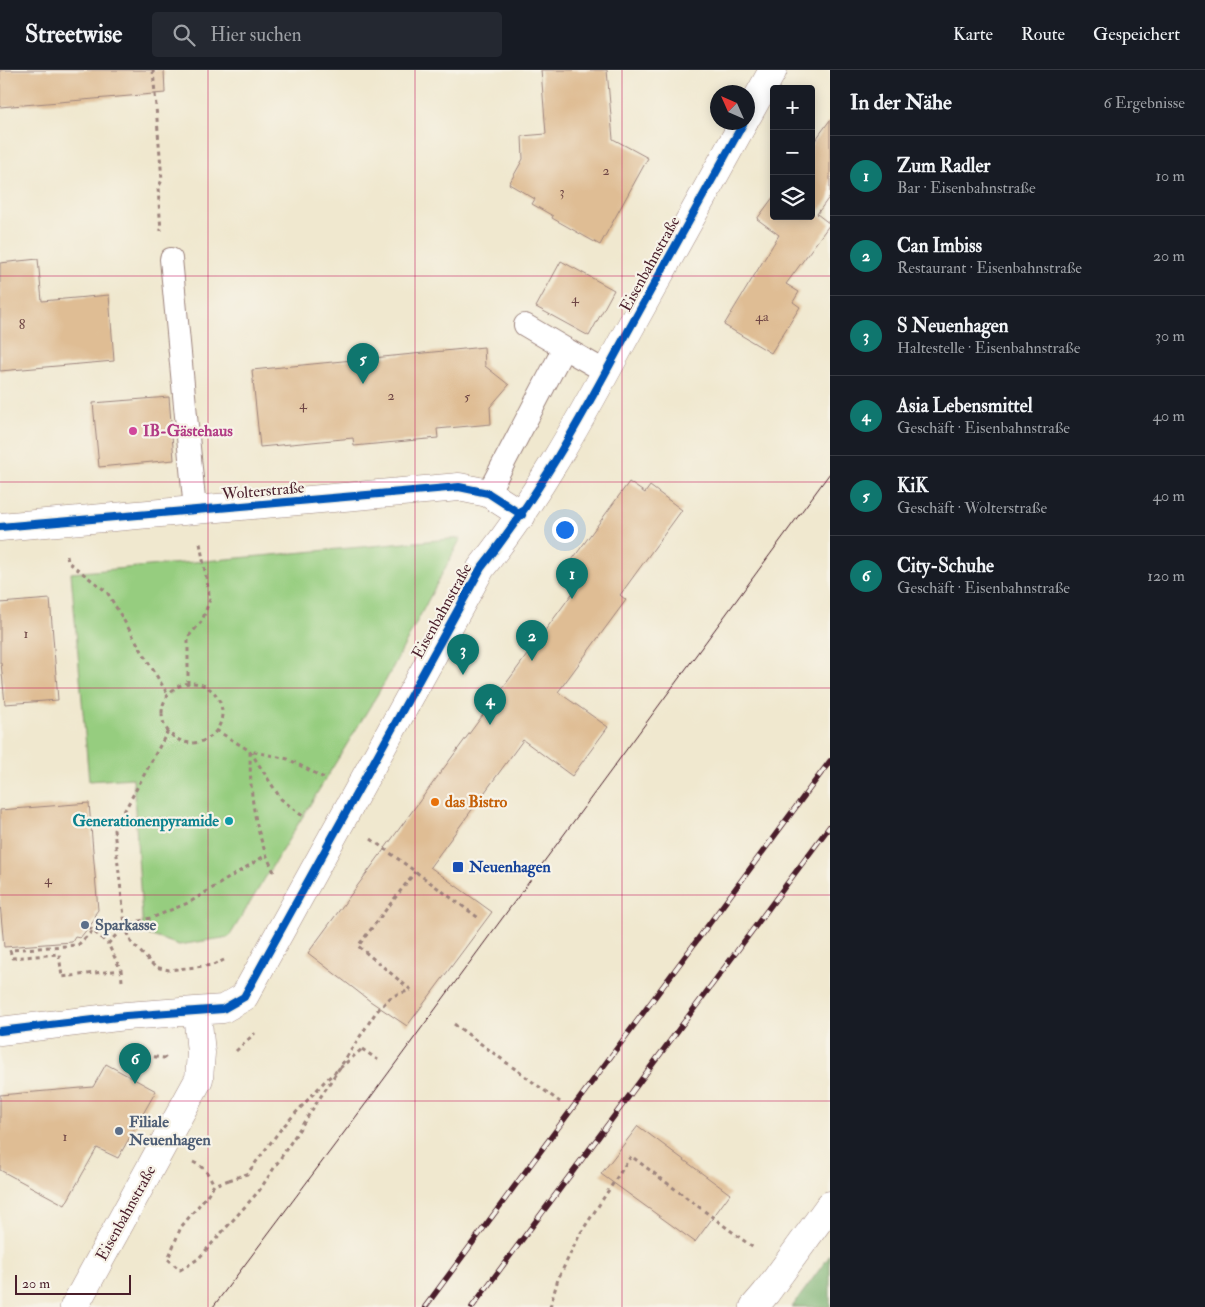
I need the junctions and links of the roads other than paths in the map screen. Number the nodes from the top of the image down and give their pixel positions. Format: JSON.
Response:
{"nodes":[{"id":1,"x":772,"y":70,"type":"edge"},
{"id":2,"x":755,"y":103,"type":"edge"},
{"id":3,"x":740,"y":130,"type":"edge"},
{"id":4,"x":171,"y":259,"type":"road end"},
{"id":5,"x":525,"y":325,"type":"dead end"},
{"id":6,"x":564,"y":348,"type":"junction"},
{"id":7,"x":606,"y":372,"type":"junction"},
{"id":8,"x":488,"y":494,"type":"junction"},
{"id":9,"x":195,"y":510,"type":"junction"},
{"id":10,"x":522,"y":515,"type":"junction"},
{"id":11,"x":0,"y":527,"type":"edge"},
{"id":12,"x":197,"y":1012,"type":"junction"},
{"id":13,"x":0,"y":1031,"type":"edge"},
{"id":14,"x":830,"y":1205,"type":"edge"},
{"id":15,"x":74,"y":1307,"type":"edge"},
{"id":16,"x":754,"y":1307,"type":"edge"}],
"edges":[{"from":1,"to":2,"type":"street"},
{"from":3,"to":7,"type":"street","name":"Eisenbahnstraße"},
{"from":4,"to":9,"type":"lane"},
{"from":5,"to":6,"type":"lane"},
{"from":6,"to":7,"type":"lane"},
{"from":6,"to":8,"type":"lane"},
{"from":7,"to":10,"type":"street","name":"Eisenbahnstraße"},
{"from":8,"to":9,"type":"street","name":"Wolterstraße"},
{"from":8,"to":10,"type":"street","name":"Wolterstraße"},
{"from":9,"to":11,"type":"street","name":"Wolterstraße"},
{"from":10,"to":12,"type":"street","name":"Eisenbahnstraße"},
{"from":12,"to":13,"type":"street"},
{"from":12,"to":15,"type":"street","name":"Eisenbahnstraße"},
{"from":14,"to":16,"type":"street"}]}
